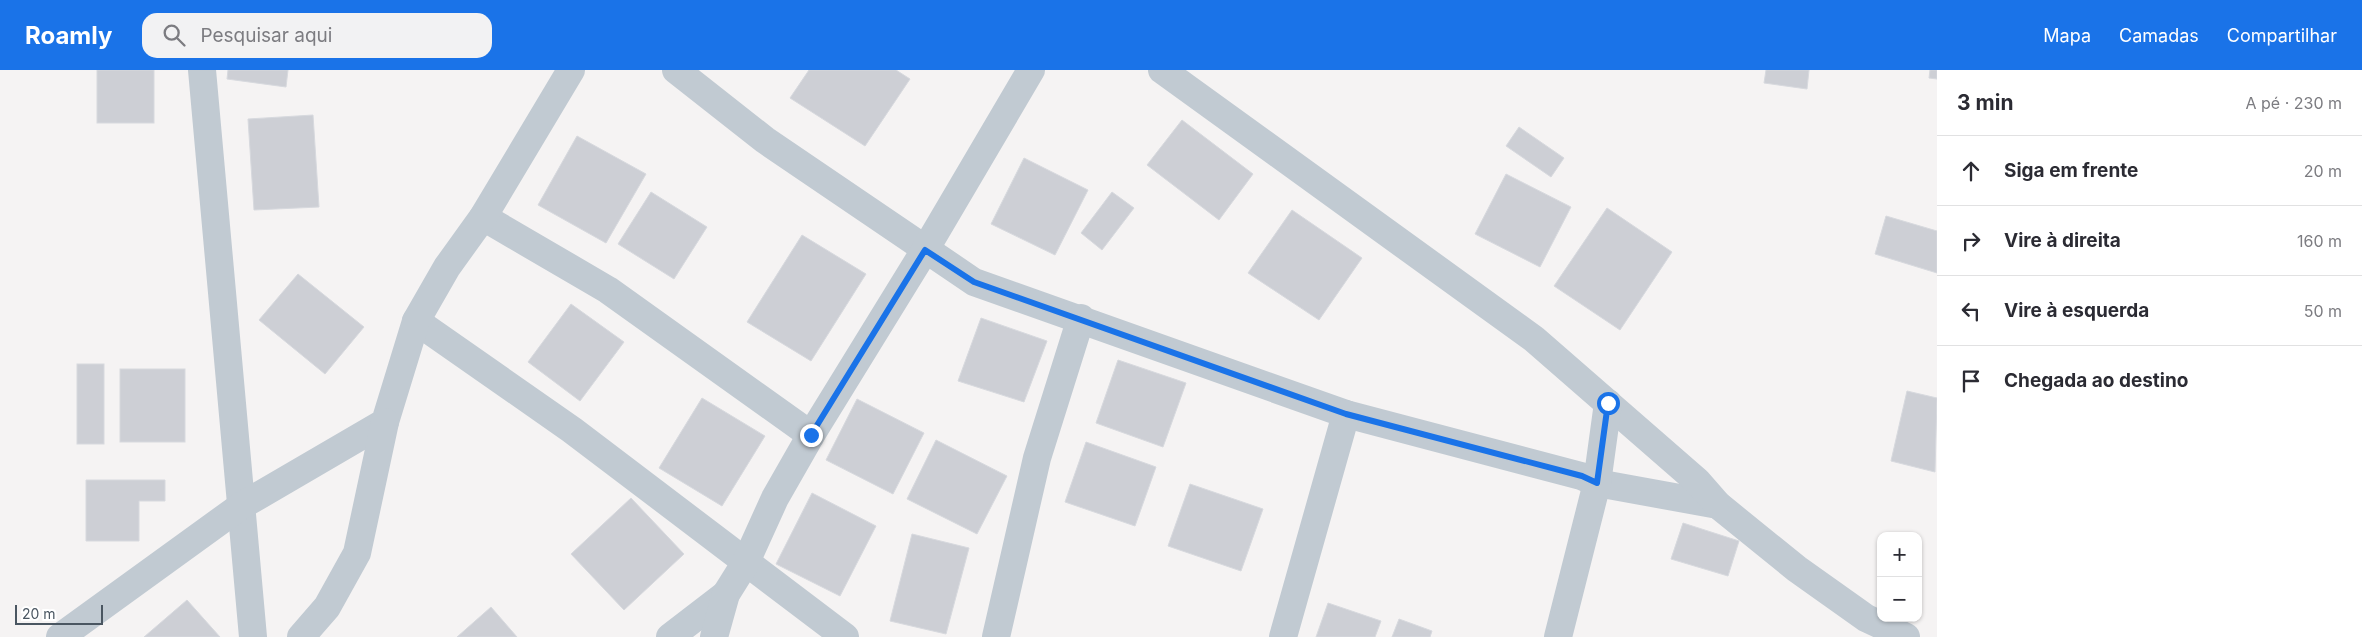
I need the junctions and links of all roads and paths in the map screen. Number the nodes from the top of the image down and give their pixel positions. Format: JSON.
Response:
{"nodes":[{"id":1,"x":202,"y":70,"type":"edge"},
{"id":2,"x":571,"y":70,"type":"edge"},
{"id":3,"x":676,"y":70,"type":"edge"},
{"id":4,"x":1031,"y":70,"type":"edge"},
{"id":5,"x":1162,"y":70,"type":"edge"},
{"id":6,"x":483,"y":217,"type":"junction"},
{"id":7,"x":925,"y":250,"type":"junction"},
{"id":8,"x":1082,"y":318,"type":"junction"},
{"id":9,"x":416,"y":321,"type":"junction"},
{"id":10,"x":1608,"y":403,"type":"junction"},
{"id":11,"x":1346,"y":414,"type":"junction"},
{"id":12,"x":385,"y":422,"type":"junction"},
{"id":13,"x":811,"y":435,"type":"junction"},
{"id":14,"x":1597,"y":483,"type":"junction"},
{"id":15,"x":1718,"y":505,"type":"junction"},
{"id":16,"x":240,"y":506,"type":"junction"},
{"id":17,"x":746,"y":562,"type":"junction"},
{"id":18,"x":726,"y":594,"type":"junction"},
{"id":19,"x":1863,"y":627,"type":"edge"},
{"id":20,"x":60,"y":637,"type":"edge"},
{"id":21,"x":253,"y":637,"type":"edge"},
{"id":22,"x":301,"y":637,"type":"edge"},
{"id":23,"x":670,"y":637,"type":"edge"},
{"id":24,"x":714,"y":637,"type":"edge"},
{"id":25,"x":845,"y":637,"type":"edge"},
{"id":26,"x":996,"y":637,"type":"edge"},
{"id":27,"x":1283,"y":637,"type":"edge"},
{"id":28,"x":1558,"y":637,"type":"edge"},
{"id":29,"x":1906,"y":637,"type":"edge"}],
"edges":[{"from":1,"to":16,"type":"street"},
{"from":2,"to":6,"type":"street"},
{"from":3,"to":7,"type":"street"},
{"from":4,"to":7,"type":"street"},
{"from":5,"to":10,"type":"street"},
{"from":6,"to":9,"type":"street"},
{"from":6,"to":13,"type":"street"},
{"from":7,"to":8,"type":"street"},
{"from":7,"to":13,"type":"street"},
{"from":8,"to":11,"type":"street"},
{"from":8,"to":26,"type":"street"},
{"from":9,"to":12,"type":"street"},
{"from":9,"to":17,"type":"street"},
{"from":10,"to":14,"type":"street"},
{"from":10,"to":15,"type":"street"},
{"from":11,"to":14,"type":"street"},
{"from":11,"to":27,"type":"street"},
{"from":12,"to":16,"type":"street"},
{"from":12,"to":22,"type":"street"},
{"from":13,"to":17,"type":"street"},
{"from":14,"to":15,"type":"street"},
{"from":14,"to":28,"type":"street"},
{"from":15,"to":19,"type":"street"},
{"from":16,"to":20,"type":"street"},
{"from":16,"to":21,"type":"street"},
{"from":17,"to":18,"type":"street"},
{"from":17,"to":25,"type":"street"},
{"from":18,"to":23,"type":"street"},
{"from":18,"to":24,"type":"street"},
{"from":19,"to":29,"type":"street"}]}
